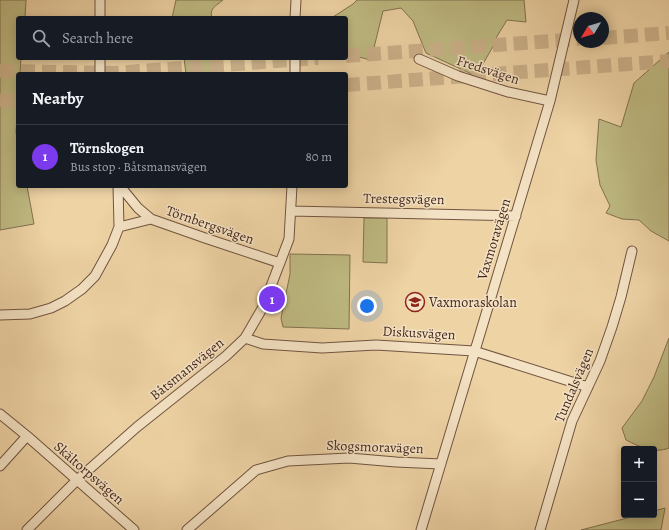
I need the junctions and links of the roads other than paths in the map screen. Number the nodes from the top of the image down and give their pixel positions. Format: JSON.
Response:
{"nodes":[{"id":1,"x":100,"y":0,"type":"edge"},
{"id":2,"x":296,"y":0,"type":"edge"},
{"id":3,"x":574,"y":0,"type":"edge"},
{"id":4,"x":100,"y":16,"type":"edge"},
{"id":5,"x":295,"y":16,"type":"edge"},
{"id":6,"x":419,"y":59,"type":"dead end"},
{"id":7,"x":100,"y":60,"type":"edge"},
{"id":8,"x":295,"y":60,"type":"edge"},
{"id":9,"x":100,"y":72,"type":"edge"},
{"id":10,"x":295,"y":72,"type":"edge"},
{"id":11,"x":550,"y":101,"type":"junction"},
{"id":12,"x":119,"y":188,"type":"edge"},
{"id":13,"x":121,"y":188,"type":"edge"},
{"id":14,"x":292,"y":188,"type":"edge"},
{"id":15,"x":291,"y":211,"type":"junction"},
{"id":16,"x":516,"y":216,"type":"junction"},
{"id":17,"x":151,"y":219,"type":"junction"},
{"id":18,"x":119,"y":227,"type":"junction"},
{"id":19,"x":632,"y":250,"type":"dead end"},
{"id":20,"x":280,"y":263,"type":"junction"},
{"id":21,"x":0,"y":315,"type":"edge"},
{"id":22,"x":244,"y":338,"type":"junction"},
{"id":23,"x":474,"y":351,"type":"junction"},
{"id":24,"x":588,"y":387,"type":"junction"},
{"id":25,"x":0,"y":414,"type":"edge"},
{"id":26,"x":27,"y":436,"type":"junction"},
{"id":27,"x":441,"y":464,"type":"junction"},
{"id":28,"x":0,"y":466,"type":"edge"},
{"id":29,"x":78,"y":480,"type":"junction"},
{"id":30,"x":27,"y":530,"type":"edge"},
{"id":31,"x":134,"y":530,"type":"edge"},
{"id":32,"x":187,"y":530,"type":"edge"},
{"id":33,"x":421,"y":530,"type":"edge"},
{"id":34,"x":540,"y":530,"type":"edge"}],
"edges":[{"from":1,"to":4,"type":"street"},
{"from":2,"to":5,"type":"street"},
{"from":3,"to":11,"type":"street","name":"Vaxmoravägen"},
{"from":6,"to":11,"type":"street","name":"Fredsvägen"},
{"from":7,"to":9,"type":"street"},
{"from":8,"to":10,"type":"street"},
{"from":11,"to":16,"type":"street","name":"Vaxmoravägen"},
{"from":12,"to":18,"type":"street"},
{"from":13,"to":17,"type":"street","name":"Törnbergsvägen"},
{"from":14,"to":15,"type":"street","name":"Båtsmansvägen"},
{"from":15,"to":16,"type":"street","name":"Trestegsvägen"},
{"from":15,"to":20,"type":"street","name":"Båtsmansvägen"},
{"from":16,"to":23,"type":"street","name":"Vaxmoravägen"},
{"from":17,"to":18,"type":"street"},
{"from":17,"to":20,"type":"street","name":"Törnbergsvägen"},
{"from":18,"to":21,"type":"street"},
{"from":19,"to":24,"type":"street","name":"Tundalsvägen"},
{"from":20,"to":22,"type":"street","name":"Båtsmansvägen"},
{"from":22,"to":23,"type":"street","name":"Diskusvägen"},
{"from":22,"to":29,"type":"street","name":"Båtsmansvägen"},
{"from":23,"to":24,"type":"street","name":"Diskusvägen"},
{"from":23,"to":27,"type":"street","name":"Vaxmoravägen"},
{"from":24,"to":34,"type":"street","name":"Tundalsvägen"},
{"from":25,"to":26,"type":"street","name":"Skältorpsvägen"},
{"from":26,"to":28,"type":"street"},
{"from":26,"to":29,"type":"street","name":"Skältorpsvägen"},
{"from":27,"to":32,"type":"street","name":"Skogsmoravägen"},
{"from":27,"to":33,"type":"street","name":"Vaxmoravägen"},
{"from":29,"to":30,"type":"street","name":"Båtsmansvägen"},
{"from":29,"to":31,"type":"street","name":"Skältorpsvägen"}]}
